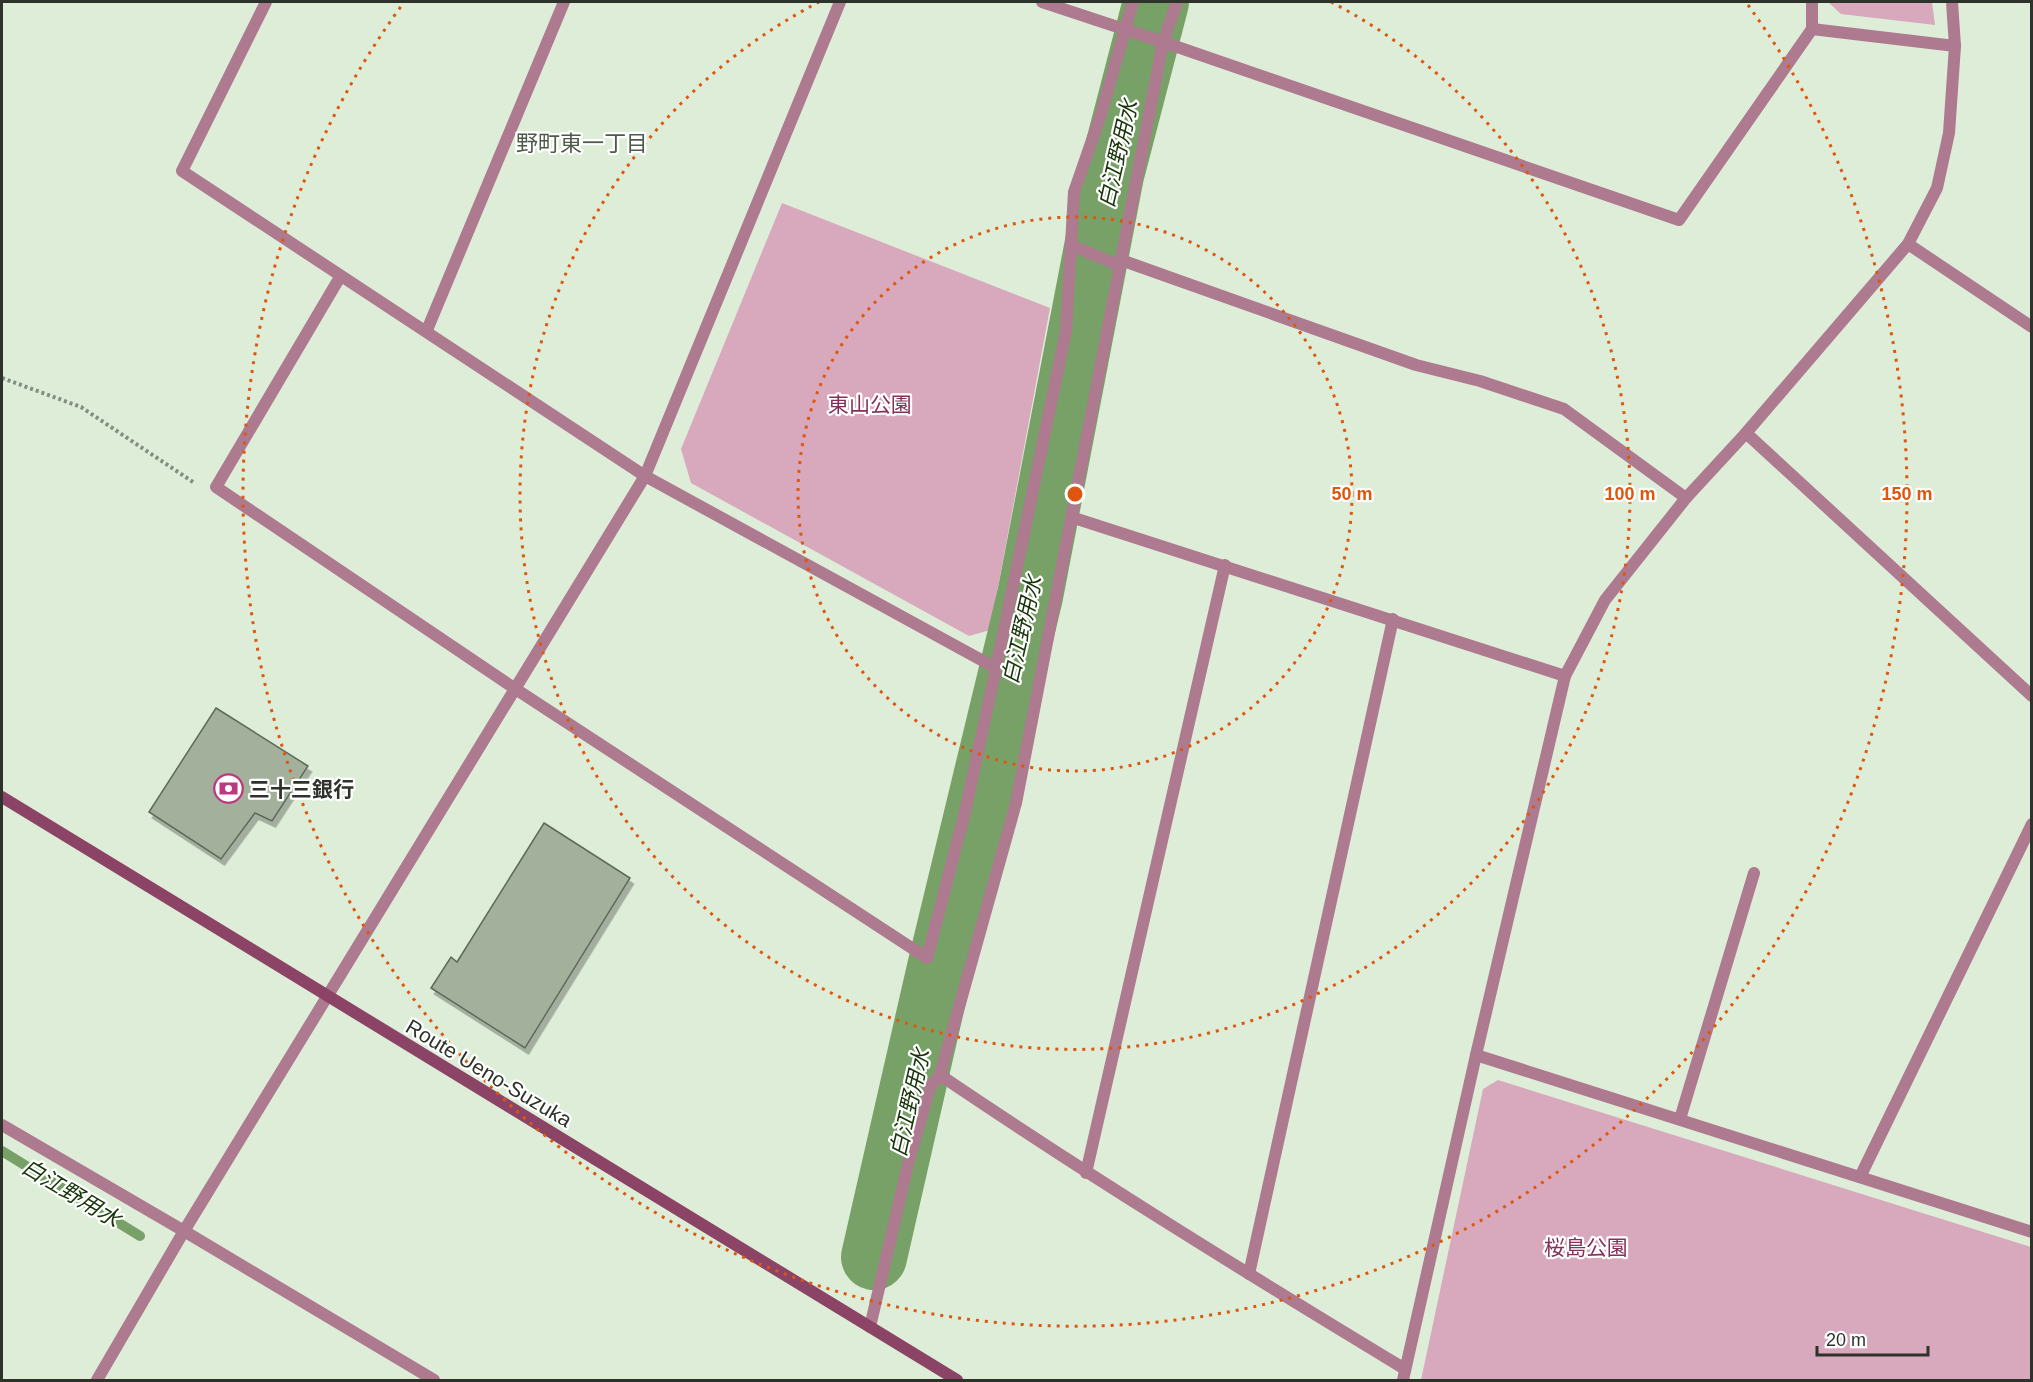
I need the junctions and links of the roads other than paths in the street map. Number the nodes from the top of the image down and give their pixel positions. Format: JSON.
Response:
{"nodes":[{"id":1,"x":266,"y":2,"type":"edge"},
{"id":2,"x":564,"y":2,"type":"edge"},
{"id":3,"x":840,"y":2,"type":"edge"},
{"id":4,"x":1042,"y":2,"type":"edge"},
{"id":5,"x":1133,"y":2,"type":"edge"},
{"id":6,"x":1177,"y":2,"type":"edge"},
{"id":7,"x":1812,"y":2,"type":"edge"},
{"id":8,"x":1952,"y":2,"type":"edge"},
{"id":9,"x":1812,"y":29,"type":"junction"},
{"id":10,"x":1128,"y":32,"type":"junction"},
{"id":11,"x":1160,"y":41,"type":"junction"},
{"id":12,"x":1955,"y":46,"type":"junction"},
{"id":13,"x":1908,"y":244,"type":"junction"},
{"id":14,"x":1071,"y":245,"type":"junction"},
{"id":15,"x":1118,"y":263,"type":"junction"},
{"id":16,"x":340,"y":277,"type":"junction"},
{"id":17,"x":2031,"y":327,"type":"edge"},
{"id":18,"x":427,"y":330,"type":"junction"},
{"id":19,"x":1746,"y":433,"type":"junction"},
{"id":20,"x":645,"y":476,"type":"junction"},
{"id":21,"x":1686,"y":498,"type":"junction"},
{"id":22,"x":1071,"y":517,"type":"junction"},
{"id":23,"x":1225,"y":565,"type":"junction"},
{"id":24,"x":1393,"y":619,"type":"junction"},
{"id":25,"x":996,"y":668,"type":"junction"},
{"id":26,"x":1565,"y":676,"type":"junction"},
{"id":27,"x":514,"y":688,"type":"junction"},
{"id":28,"x":2031,"y":696,"type":"edge"},
{"id":29,"x":2,"y":797,"type":"edge"},
{"id":30,"x":2031,"y":824,"type":"edge"},
{"id":31,"x":1754,"y":873,"type":"dead end"},
{"id":32,"x":326,"y":997,"type":"junction"},
{"id":33,"x":1476,"y":1055,"type":"junction"},
{"id":34,"x":940,"y":1075,"type":"junction"},
{"id":35,"x":1680,"y":1119,"type":"junction"},
{"id":36,"x":2,"y":1125,"type":"edge"},
{"id":37,"x":1086,"y":1173,"type":"junction"},
{"id":38,"x":1860,"y":1177,"type":"junction"},
{"id":39,"x":184,"y":1231,"type":"junction"},
{"id":40,"x":2031,"y":1232,"type":"edge"},
{"id":41,"x":1249,"y":1274,"type":"junction"},
{"id":42,"x":870,"y":1327,"type":"junction"},
{"id":43,"x":1404,"y":1375,"type":"edge"},
{"id":44,"x":97,"y":1380,"type":"edge"},
{"id":45,"x":434,"y":1380,"type":"edge"},
{"id":46,"x":957,"y":1380,"type":"edge"}],
"edges":[{"from":1,"to":16,"type":"street"},
{"from":2,"to":18,"type":"street"},
{"from":3,"to":20,"type":"street"},
{"from":4,"to":10,"type":"street"},
{"from":5,"to":10,"type":"street"},
{"from":6,"to":11,"type":"street"},
{"from":7,"to":9,"type":"street"},
{"from":8,"to":12,"type":"street"},
{"from":9,"to":11,"type":"street"},
{"from":9,"to":12,"type":"street"},
{"from":10,"to":11,"type":"street"},
{"from":10,"to":14,"type":"street"},
{"from":11,"to":15,"type":"street"},
{"from":12,"to":13,"type":"street"},
{"from":13,"to":17,"type":"street"},
{"from":13,"to":19,"type":"street"},
{"from":14,"to":15,"type":"street"},
{"from":14,"to":25,"type":"street"},
{"from":15,"to":21,"type":"street"},
{"from":15,"to":22,"type":"street"},
{"from":16,"to":18,"type":"street"},
{"from":16,"to":27,"type":"street"},
{"from":18,"to":20,"type":"street"},
{"from":19,"to":21,"type":"street"},
{"from":19,"to":28,"type":"street"},
{"from":20,"to":25,"type":"street"},
{"from":20,"to":27,"type":"street"},
{"from":21,"to":26,"type":"street"},
{"from":22,"to":23,"type":"street"},
{"from":22,"to":34,"type":"street"},
{"from":23,"to":24,"type":"street"},
{"from":23,"to":37,"type":"street"},
{"from":24,"to":26,"type":"street"},
{"from":24,"to":41,"type":"street"},
{"from":25,"to":27,"type":"street"},
{"from":26,"to":33,"type":"street"},
{"from":27,"to":32,"type":"street"},
{"from":29,"to":32,"type":"main road","name":"Route Ueno-Suzuka"},
{"from":30,"to":38,"type":"street"},
{"from":31,"to":35,"type":"street"},
{"from":32,"to":39,"type":"street"},
{"from":32,"to":42,"type":"main road","name":"Route Ueno-Suzuka"},
{"from":33,"to":35,"type":"street"},
{"from":33,"to":43,"type":"street"},
{"from":34,"to":37,"type":"street"},
{"from":34,"to":42,"type":"street"},
{"from":35,"to":38,"type":"street"},
{"from":36,"to":39,"type":"street"},
{"from":37,"to":41,"type":"street"},
{"from":38,"to":40,"type":"street"},
{"from":39,"to":44,"type":"street"},
{"from":39,"to":45,"type":"street"},
{"from":41,"to":43,"type":"street"},
{"from":42,"to":46,"type":"main road","name":"Route Ueno-Suzuka"}]}
